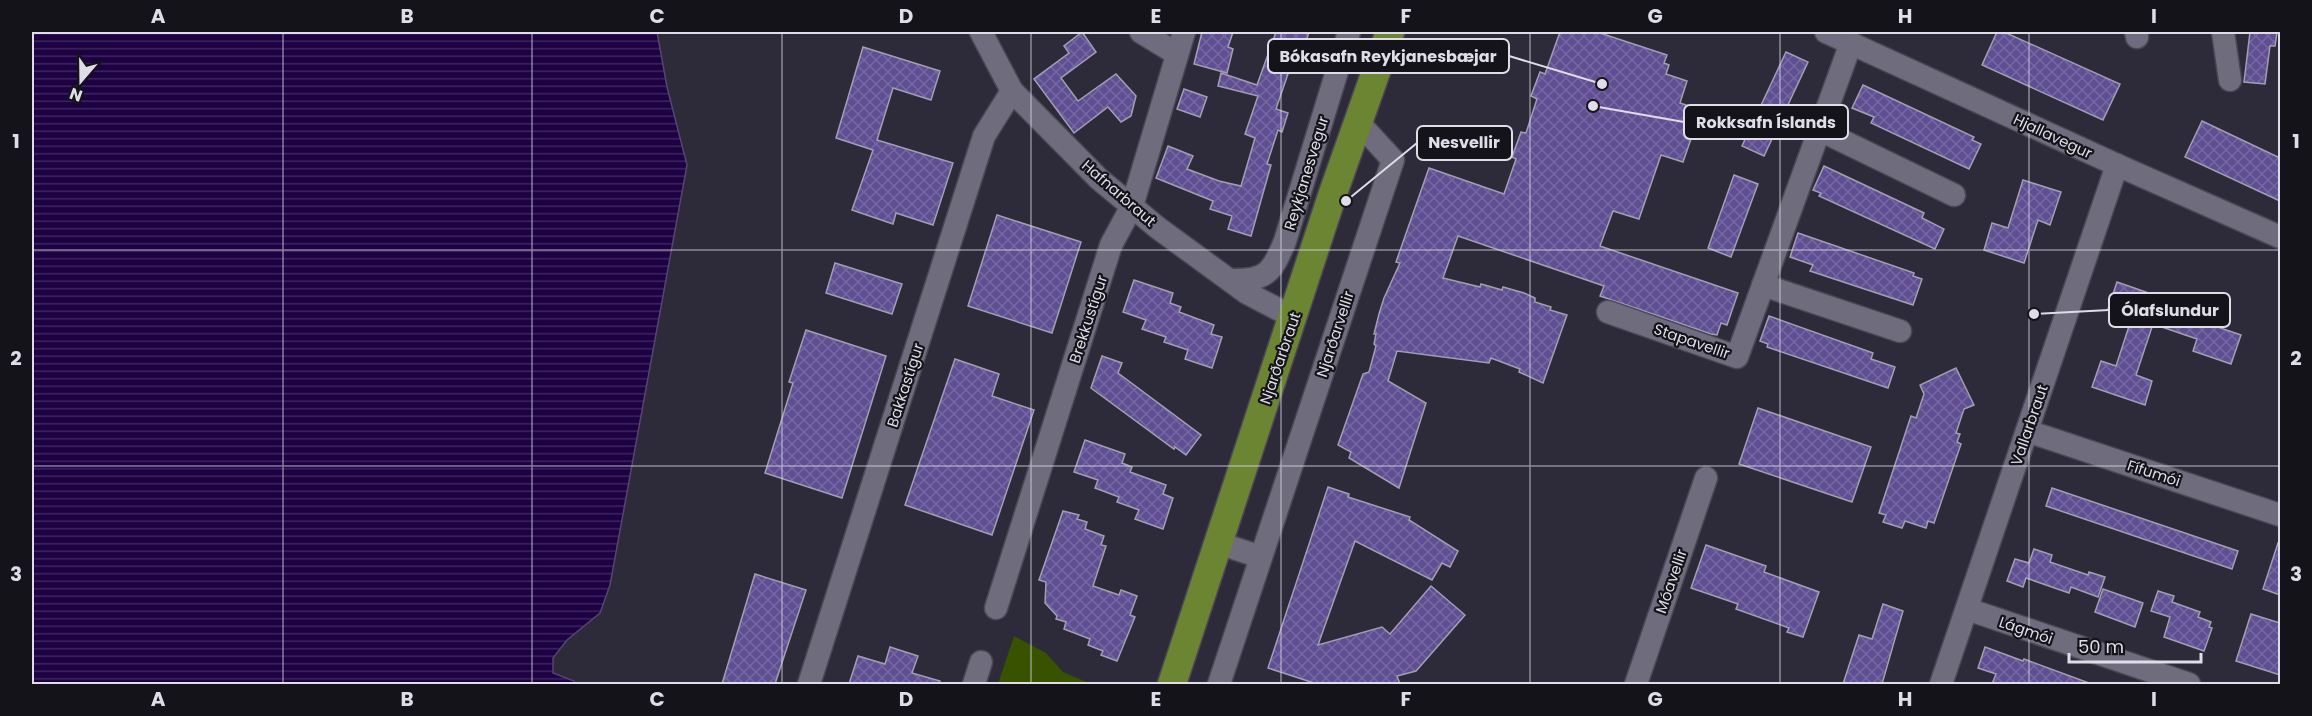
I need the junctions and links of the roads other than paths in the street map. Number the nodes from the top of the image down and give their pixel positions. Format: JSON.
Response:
{"nodes":[{"id":1,"x":981,"y":32,"type":"edge"},
{"id":2,"x":1141,"y":32,"type":"edge"},
{"id":3,"x":1184,"y":32,"type":"edge"},
{"id":4,"x":1349,"y":32,"type":"edge"},
{"id":5,"x":1390,"y":32,"type":"edge"},
{"id":6,"x":1826,"y":32,"type":"edge"},
{"id":7,"x":2223,"y":32,"type":"edge"},
{"id":8,"x":1851,"y":43,"type":"junction"},
{"id":9,"x":1177,"y":54,"type":"junction"},
{"id":10,"x":2229,"y":80,"type":"dead end"},
{"id":11,"x":1012,"y":91,"type":"junction"},
{"id":12,"x":1358,"y":122,"type":"junction"},
{"id":13,"x":1820,"y":130,"type":"junction"},
{"id":14,"x":2117,"y":165,"type":"junction"},
{"id":15,"x":1954,"y":195,"type":"dead end"},
{"id":16,"x":1132,"y":206,"type":"junction"},
{"id":17,"x":2280,"y":237,"type":"edge"},
{"id":18,"x":1230,"y":280,"type":"junction"},
{"id":19,"x":1763,"y":285,"type":"junction"},
{"id":20,"x":1608,"y":312,"type":"dead end"},
{"id":21,"x":1293,"y":317,"type":"junction"},
{"id":22,"x":1900,"y":330,"type":"dead end"},
{"id":23,"x":2027,"y":431,"type":"junction"},
{"id":24,"x":1706,"y":478,"type":"dead end"},
{"id":25,"x":2280,"y":516,"type":"edge"},
{"id":26,"x":1218,"y":543,"type":"junction"},
{"id":27,"x":1261,"y":557,"type":"junction"},
{"id":28,"x":996,"y":608,"type":"dead end"},
{"id":29,"x":1966,"y":609,"type":"junction"},
{"id":30,"x":981,"y":662,"type":"dead end"},
{"id":31,"x":809,"y":684,"type":"edge"},
{"id":32,"x":974,"y":684,"type":"edge"},
{"id":33,"x":1172,"y":684,"type":"edge"},
{"id":34,"x":1219,"y":684,"type":"edge"},
{"id":35,"x":1636,"y":684,"type":"edge"},
{"id":36,"x":1941,"y":684,"type":"edge"},
{"id":37,"x":2189,"y":684,"type":"edge"}],
"edges":[{"from":1,"to":11,"type":"street","name":"Hafnarbraut"},
{"from":2,"to":9,"type":"street"},
{"from":3,"to":9,"type":"street","name":"Brekkustígur"},
{"from":4,"to":18,"type":"street","name":"Reykjanesvegur"},
{"from":5,"to":12,"type":"main road","name":"Njarðarbraut"},
{"from":6,"to":8,"type":"street","name":"Hjallavegur"},
{"from":7,"to":10,"type":"street"},
{"from":8,"to":13,"type":"street","name":"Stapavellir"},
{"from":8,"to":14,"type":"street","name":"Hjallavegur"},
{"from":9,"to":16,"type":"street","name":"Brekkustígur"},
{"from":11,"to":16,"type":"street","name":"Hafnarbraut"},
{"from":11,"to":31,"type":"street","name":"Bakkastígur"},
{"from":12,"to":21,"type":"main road","name":"Njarðarbraut"},
{"from":12,"to":27,"type":"street","name":"Njarðarvellir"},
{"from":13,"to":15,"type":"street"},
{"from":13,"to":19,"type":"street","name":"Stapavellir"},
{"from":14,"to":17,"type":"street","name":"Hjallavegur"},
{"from":14,"to":23,"type":"street","name":"Vallarbraut"},
{"from":16,"to":18,"type":"street","name":"Hafnarbraut"},
{"from":16,"to":28,"type":"street","name":"Brekkustígur"},
{"from":18,"to":21,"type":"street","name":"Hafnarbraut"},
{"from":19,"to":20,"type":"street","name":"Stapavellir"},
{"from":19,"to":22,"type":"street"},
{"from":21,"to":26,"type":"main road","name":"Njarðarbraut"},
{"from":23,"to":25,"type":"street","name":"Fífumói"},
{"from":23,"to":29,"type":"street","name":"Vallarbraut"},
{"from":24,"to":35,"type":"street","name":"Móavellir"},
{"from":26,"to":27,"type":"street"},
{"from":26,"to":33,"type":"main road","name":"Njarðarbraut"},
{"from":27,"to":34,"type":"street","name":"Njarðarvellir"},
{"from":29,"to":36,"type":"street","name":"Vallarbraut"},
{"from":29,"to":37,"type":"street","name":"Lágmói"},
{"from":30,"to":32,"type":"street"}]}
